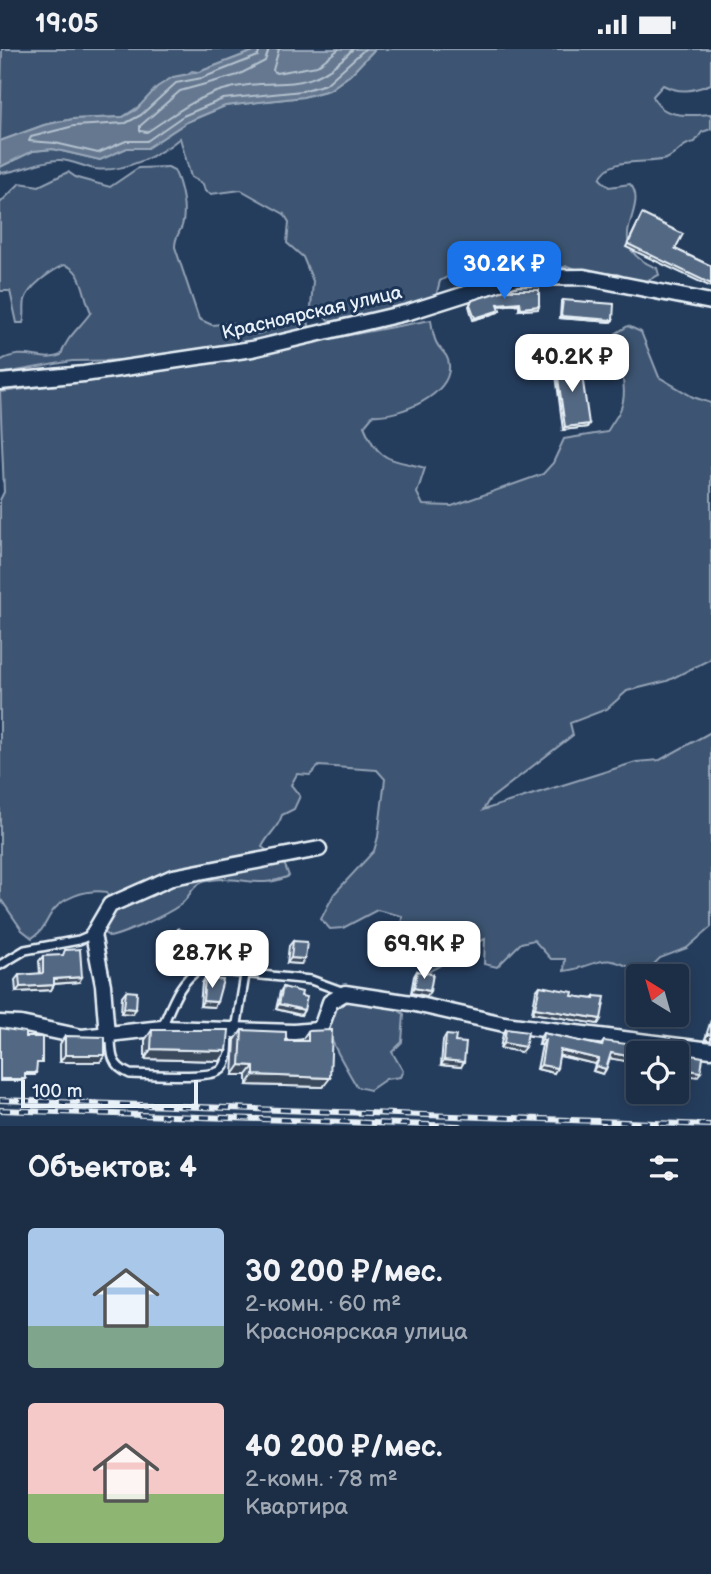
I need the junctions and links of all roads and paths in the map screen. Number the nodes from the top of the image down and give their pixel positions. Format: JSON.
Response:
{"nodes":[{"id":1,"x":711,"y":302,"type":"edge"},
{"id":2,"x":0,"y":382,"type":"edge"},
{"id":3,"x":318,"y":849,"type":"dead end"},
{"id":4,"x":93,"y":934,"type":"junction"},
{"id":5,"x":0,"y":965,"type":"edge"},
{"id":6,"x":245,"y":975,"type":"junction"},
{"id":7,"x":345,"y":992,"type":"junction"},
{"id":8,"x":0,"y":1023,"type":"edge"},
{"id":9,"x":162,"y":1028,"type":"junction"},
{"id":10,"x":233,"y":1031,"type":"junction"},
{"id":11,"x":109,"y":1035,"type":"junction"},
{"id":12,"x":711,"y":1050,"type":"edge"}],
"edges":[{"from":1,"to":2,"type":"street","name":"Красноярская улица"},
{"from":3,"to":4,"type":"street"},
{"from":4,"to":5,"type":"lane"},
{"from":4,"to":11,"type":"street"},
{"from":6,"to":7,"type":"lane"},
{"from":6,"to":9,"type":"lane"},
{"from":6,"to":10,"type":"lane"},
{"from":7,"to":10,"type":"street"},
{"from":7,"to":12,"type":"street"},
{"from":8,"to":11,"type":"street"},
{"from":9,"to":10,"type":"street"},
{"from":9,"to":11,"type":"street"},
{"from":10,"to":11,"type":"lane"}]}
